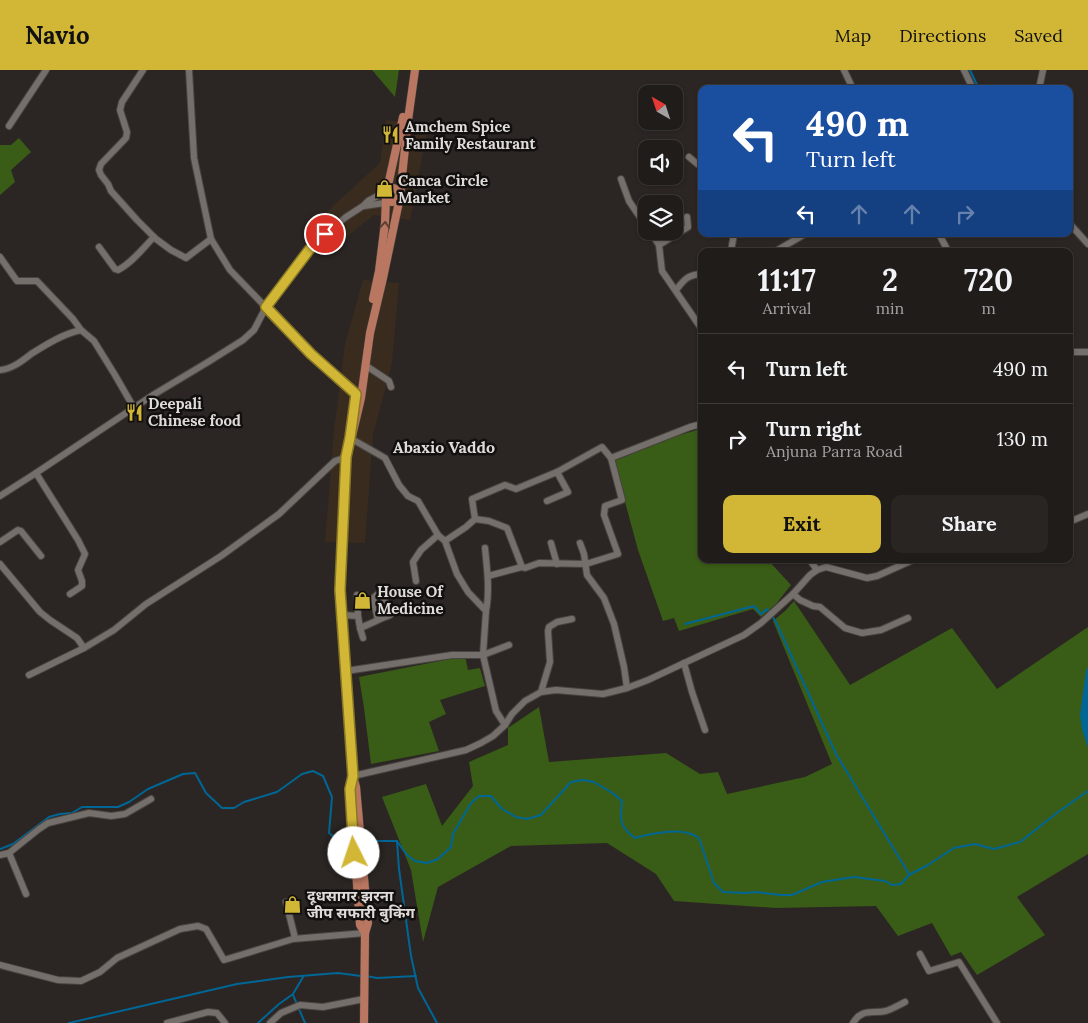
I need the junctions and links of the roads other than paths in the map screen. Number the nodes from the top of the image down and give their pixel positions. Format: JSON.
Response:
{"nodes":[{"id":1,"x":46,"y":70,"type":"edge"},
{"id":2,"x":143,"y":70,"type":"edge"},
{"id":3,"x":189,"y":70,"type":"edge"},
{"id":4,"x":410,"y":70,"type":"edge"},
{"id":5,"x":415,"y":70,"type":"edge"},
{"id":6,"x":844,"y":70,"type":"edge"},
{"id":7,"x":964,"y":70,"type":"edge"},
{"id":8,"x":1043,"y":70,"type":"edge"},
{"id":9,"x":851,"y":85,"type":"edge"},
{"id":10,"x":972,"y":85,"type":"edge"},
{"id":11,"x":1040,"y":85,"type":"edge"},
{"id":12,"x":9,"y":126,"type":"dead end"},
{"id":13,"x":689,"y":157,"type":"dead end"},
{"id":14,"x":698,"y":165,"type":"edge"},
{"id":15,"x":621,"y":179,"type":"dead end"},
{"id":16,"x":400,"y":196,"type":"junction"},
{"id":17,"x":387,"y":197,"type":"junction"},
{"id":18,"x":363,"y":206,"type":"junction"},
{"id":19,"x":638,"y":214,"type":"edge"},
{"id":20,"x":687,"y":217,"type":"dead end"},
{"id":21,"x":1073,"y":227,"type":"edge"},
{"id":22,"x":154,"y":237,"type":"junction"},
{"id":23,"x":800,"y":237,"type":"edge"},
{"id":24,"x":211,"y":239,"type":"junction"},
{"id":25,"x":656,"y":240,"type":"edge"},
{"id":26,"x":1088,"y":244,"type":"edge"},
{"id":27,"x":99,"y":246,"type":"dead end"},
{"id":28,"x":660,"y":246,"type":"junction"},
{"id":29,"x":781,"y":248,"type":"edge"},
{"id":30,"x":0,"y":257,"type":"edge"},
{"id":31,"x":698,"y":274,"type":"edge"},
{"id":32,"x":676,"y":290,"type":"junction"},
{"id":33,"x":266,"y":307,"type":"junction"},
{"id":34,"x":698,"y":323,"type":"edge"},
{"id":35,"x":81,"y":330,"type":"junction"},
{"id":36,"x":1073,"y":352,"type":"edge"},
{"id":37,"x":1088,"y":352,"type":"edge"},
{"id":38,"x":365,"y":366,"type":"junction"},
{"id":39,"x":0,"y":370,"type":"edge"},
{"id":40,"x":391,"y":388,"type":"dead end"},
{"id":41,"x":358,"y":396,"type":"junction"},
{"id":42,"x":134,"y":408,"type":"junction"},
{"id":43,"x":698,"y":425,"type":"edge"},
{"id":44,"x":350,"y":438,"type":"junction"},
{"id":45,"x":346,"y":457,"type":"junction"},
{"id":46,"x":611,"y":458,"type":"junction"},
{"id":47,"x":557,"y":472,"type":"junction"},
{"id":48,"x":36,"y":474,"type":"junction"},
{"id":49,"x":0,"y":496,"type":"edge"},
{"id":50,"x":547,"y":501,"type":"dead end"},
{"id":51,"x":1088,"y":514,"type":"edge"},
{"id":52,"x":476,"y":519,"type":"junction"},
{"id":53,"x":1073,"y":520,"type":"edge"},
{"id":54,"x":438,"y":535,"type":"junction"},
{"id":55,"x":445,"y":541,"type":"junction"},
{"id":56,"x":0,"y":542,"type":"edge"},
{"id":57,"x":550,"y":543,"type":"dead end"},
{"id":58,"x":580,"y":543,"type":"dead end"},
{"id":59,"x":485,"y":548,"type":"dead end"},
{"id":60,"x":41,"y":556,"type":"dead end"},
{"id":61,"x":812,"y":563,"type":"edge"},
{"id":62,"x":906,"y":563,"type":"edge"},
{"id":63,"x":0,"y":564,"type":"edge"},
{"id":64,"x":557,"y":564,"type":"junction"},
{"id":65,"x":586,"y":564,"type":"junction"},
{"id":66,"x":522,"y":567,"type":"junction"},
{"id":67,"x":817,"y":570,"type":"junction"},
{"id":68,"x":488,"y":576,"type":"junction"},
{"id":69,"x":416,"y":581,"type":"dead end"},
{"id":70,"x":70,"y":594,"type":"dead end"},
{"id":71,"x":357,"y":595,"type":"dead end"},
{"id":72,"x":791,"y":595,"type":"junction"},
{"id":73,"x":486,"y":611,"type":"junction"},
{"id":74,"x":342,"y":615,"type":"junction"},
{"id":75,"x":358,"y":616,"type":"junction"},
{"id":76,"x":908,"y":618,"type":"dead end"},
{"id":77,"x":572,"y":619,"type":"dead end"},
{"id":78,"x":378,"y":620,"type":"dead end"},
{"id":79,"x":360,"y":628,"type":"junction"},
{"id":80,"x":362,"y":638,"type":"dead end"},
{"id":81,"x":509,"y":645,"type":"dead end"},
{"id":82,"x":84,"y":648,"type":"junction"},
{"id":83,"x":483,"y":655,"type":"junction"},
{"id":84,"x":684,"y":663,"type":"junction"},
{"id":85,"x":346,"y":671,"type":"junction"},
{"id":86,"x":29,"y":675,"type":"dead end"},
{"id":87,"x":627,"y":688,"type":"junction"},
{"id":88,"x":540,"y":692,"type":"junction"},
{"id":89,"x":505,"y":725,"type":"junction"},
{"id":90,"x":705,"y":730,"type":"dead end"},
{"id":91,"x":353,"y":776,"type":"junction"},
{"id":92,"x":151,"y":799,"type":"dead end"},
{"id":93,"x":9,"y":853,"type":"junction"},
{"id":94,"x":0,"y":855,"type":"edge"},
{"id":95,"x":26,"y":894,"type":"dead end"},
{"id":96,"x":286,"y":902,"type":"dead end"},
{"id":97,"x":365,"y":933,"type":"junction"},
{"id":98,"x":295,"y":938,"type":"junction"},
{"id":99,"x":920,"y":954,"type":"dead end"},
{"id":100,"x":0,"y":965,"type":"edge"},
{"id":101,"x":364,"y":999,"type":"junction"},
{"id":102,"x":905,"y":1002,"type":"dead end"},
{"id":103,"x":167,"y":1023,"type":"edge"},
{"id":104,"x":225,"y":1023,"type":"edge"},
{"id":105,"x":270,"y":1023,"type":"edge"},
{"id":106,"x":364,"y":1023,"type":"edge"},
{"id":107,"x":853,"y":1023,"type":"edge"},
{"id":108,"x":997,"y":1023,"type":"edge"}],
"edges":[{"from":1,"to":12,"type":"street"},
{"from":2,"to":22,"type":"street"},
{"from":3,"to":24,"type":"street"},
{"from":4,"to":17,"type":"main road"},
{"from":5,"to":16,"type":"main road"},
{"from":6,"to":9,"type":"street"},
{"from":7,"to":10,"type":"street"},
{"from":8,"to":11,"type":"street"},
{"from":13,"to":14,"type":"street"},
{"from":15,"to":19,"type":"street"},
{"from":16,"to":17,"type":"main road"},
{"from":16,"to":17,"type":"main road"},
{"from":16,"to":38,"type":"main road"},
{"from":17,"to":18,"type":"street"},
{"from":17,"to":18,"type":"street"},
{"from":41,"to":17,"type":"main road","one_way":true},
{"from":18,"to":33,"type":"street"},
{"from":20,"to":28,"type":"street"},
{"from":21,"to":26,"type":"street"},
{"from":22,"to":24,"type":"street"},
{"from":22,"to":27,"type":"street"},
{"from":23,"to":29,"type":"street"},
{"from":24,"to":33,"type":"street"},
{"from":25,"to":28,"type":"street"},
{"from":28,"to":32,"type":"street"},
{"from":30,"to":35,"type":"street"},
{"from":31,"to":32,"type":"street"},
{"from":32,"to":34,"type":"street"},
{"from":33,"to":41,"type":"street"},
{"from":33,"to":42,"type":"street"},
{"from":35,"to":39,"type":"street"},
{"from":35,"to":42,"type":"street"},
{"from":36,"to":37,"type":"street"},
{"from":38,"to":40,"type":"street"},
{"from":38,"to":41,"type":"main road"},
{"from":41,"to":44,"type":"main road"},
{"from":42,"to":48,"type":"street"},
{"from":43,"to":46,"type":"street"},
{"from":44,"to":45,"type":"main road"},
{"from":44,"to":54,"type":"street"},
{"from":45,"to":74,"type":"main road"},
{"from":45,"to":82,"type":"street"},
{"from":46,"to":47,"type":"street"},
{"from":46,"to":65,"type":"street"},
{"from":47,"to":50,"type":"street"},
{"from":47,"to":52,"type":"street"},
{"from":48,"to":49,"type":"street"},
{"from":48,"to":70,"type":"street"},
{"from":51,"to":53,"type":"street"},
{"from":52,"to":55,"type":"street"},
{"from":52,"to":66,"type":"street"},
{"from":54,"to":55,"type":"street"},
{"from":54,"to":69,"type":"street"},
{"from":55,"to":73,"type":"street"},
{"from":56,"to":60,"type":"street"},
{"from":57,"to":64,"type":"street"},
{"from":58,"to":65,"type":"street"},
{"from":59,"to":68,"type":"street"},
{"from":61,"to":67,"type":"street"},
{"from":62,"to":67,"type":"street"},
{"from":63,"to":82,"type":"street"},
{"from":64,"to":65,"type":"street"},
{"from":64,"to":66,"type":"street"},
{"from":65,"to":87,"type":"street"},
{"from":66,"to":68,"type":"street"},
{"from":67,"to":72,"type":"street"},
{"from":68,"to":73,"type":"street"},
{"from":71,"to":75,"type":"street"},
{"from":72,"to":76,"type":"street"},
{"from":72,"to":84,"type":"street"},
{"from":73,"to":83,"type":"street"},
{"from":74,"to":75,"type":"street"},
{"from":74,"to":85,"type":"main road"},
{"from":75,"to":79,"type":"street"},
{"from":77,"to":88,"type":"street"},
{"from":78,"to":79,"type":"street"},
{"from":79,"to":80,"type":"street"},
{"from":81,"to":83,"type":"street"},
{"from":82,"to":86,"type":"street"},
{"from":83,"to":85,"type":"street"},
{"from":83,"to":89,"type":"street"},
{"from":84,"to":87,"type":"street"},
{"from":84,"to":90,"type":"street"},
{"from":85,"to":91,"type":"main road"},
{"from":87,"to":88,"type":"street"},
{"from":88,"to":89,"type":"street"},
{"from":89,"to":91,"type":"street"},
{"from":91,"to":97,"type":"main road"},
{"from":92,"to":93,"type":"street"},
{"from":93,"to":94,"type":"street"},
{"from":93,"to":95,"type":"street"},
{"from":96,"to":98,"type":"street"},
{"from":97,"to":98,"type":"street"},
{"from":97,"to":101,"type":"main road"},
{"from":98,"to":100,"type":"street"},
{"from":99,"to":108,"type":"street"},
{"from":101,"to":105,"type":"street"},
{"from":101,"to":106,"type":"main road"},
{"from":102,"to":107,"type":"street"},
{"from":103,"to":104,"type":"street"}]}
